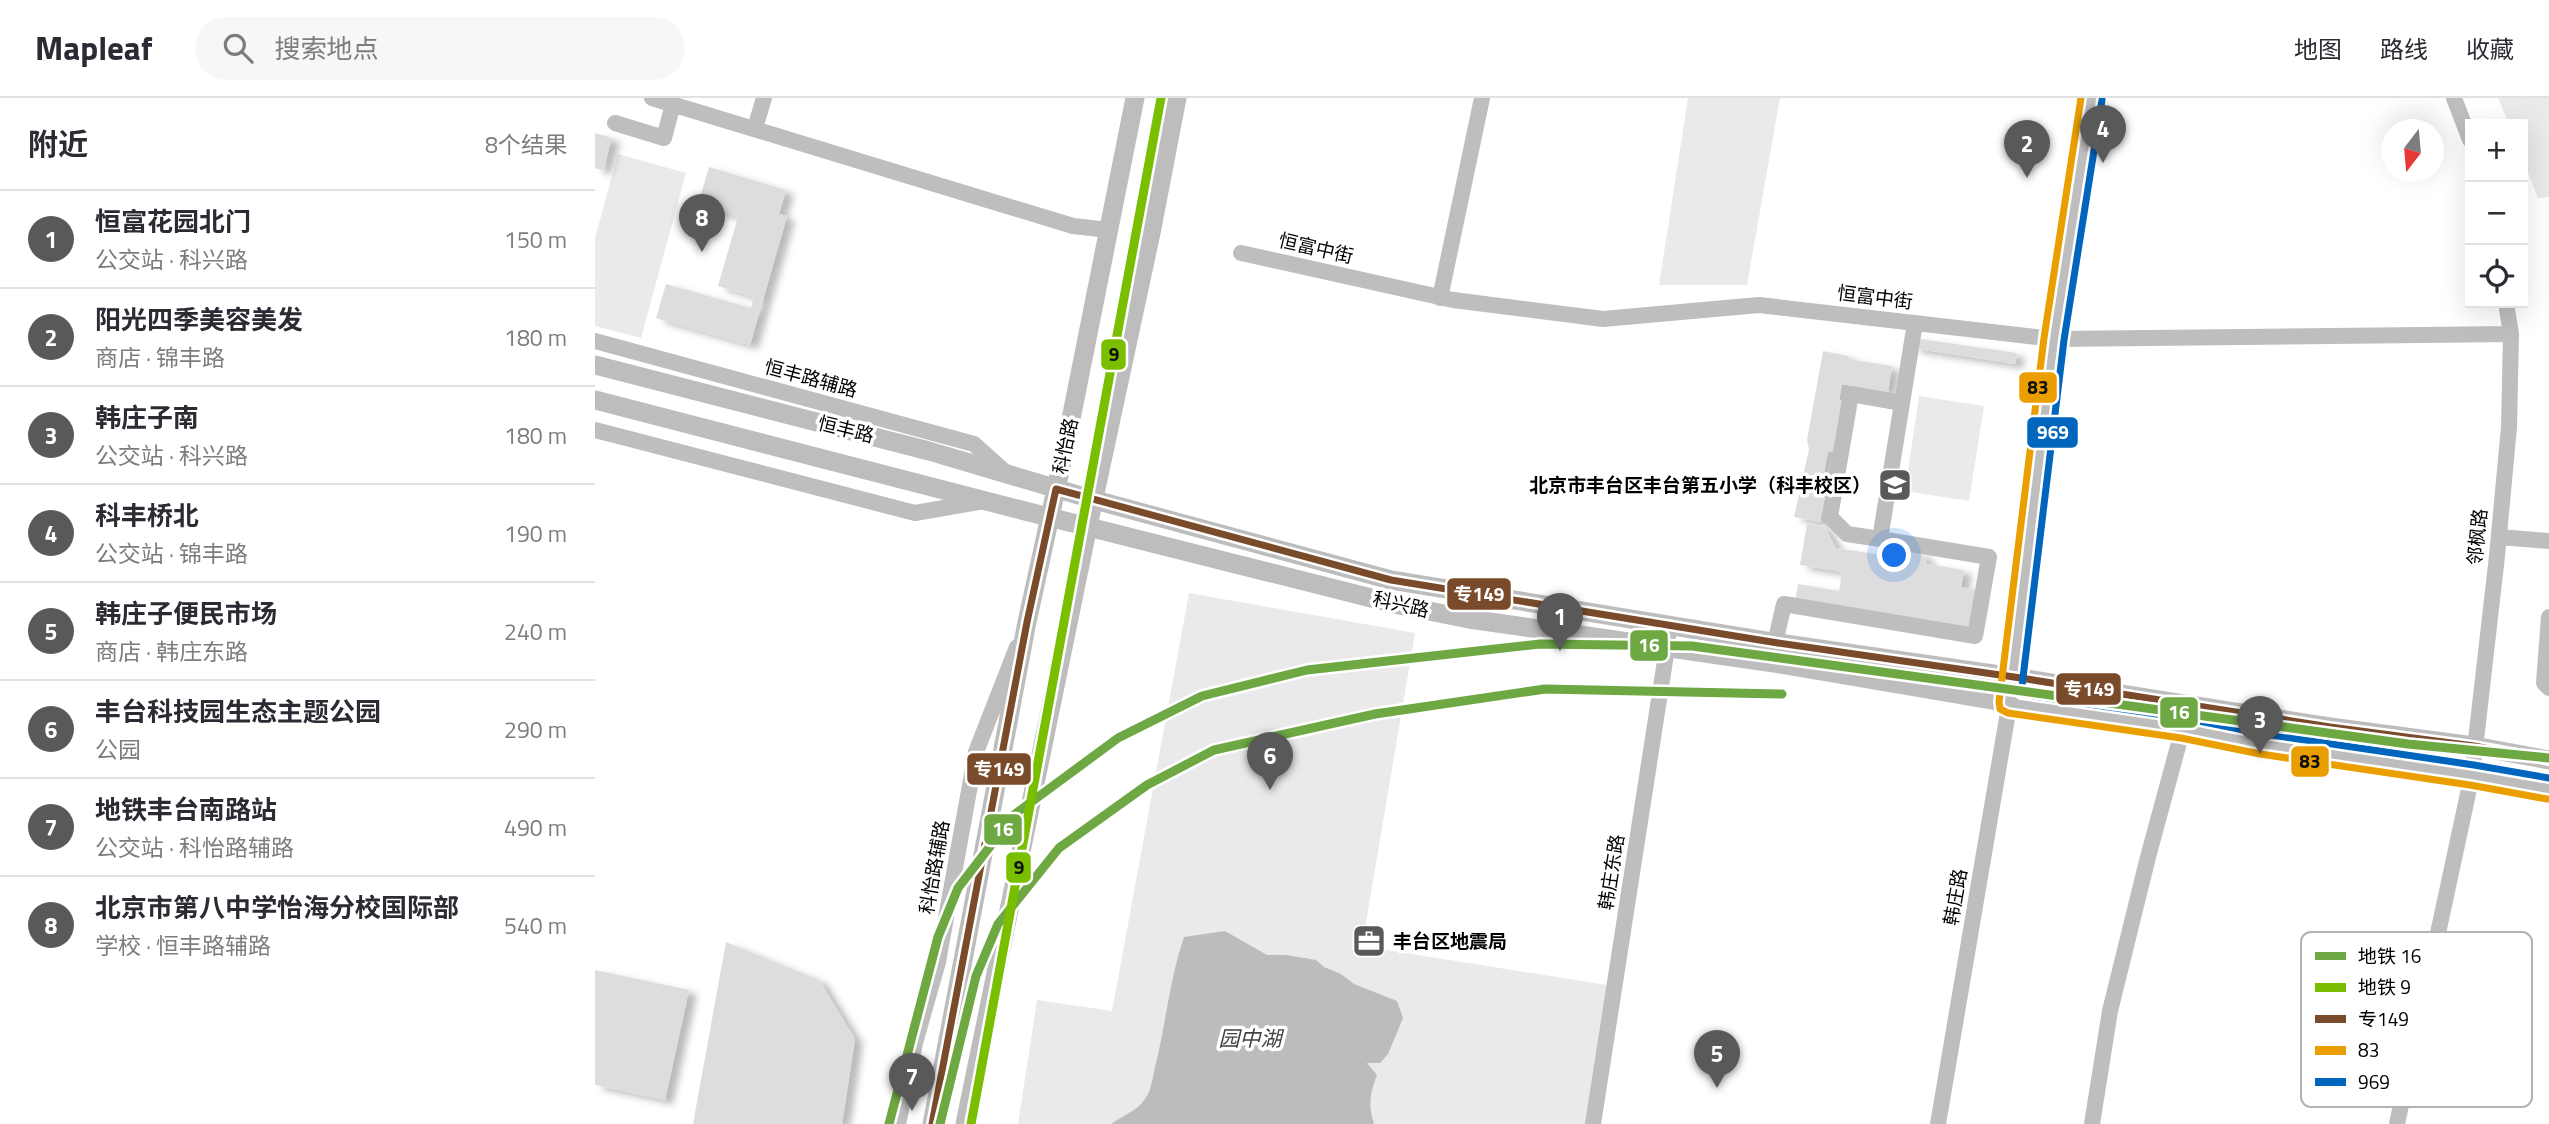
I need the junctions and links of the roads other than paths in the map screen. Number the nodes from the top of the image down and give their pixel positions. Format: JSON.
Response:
{"nodes":[{"id":1,"x":652,"y":98,"type":"edge"},
{"id":2,"x":764,"y":98,"type":"edge"},
{"id":3,"x":1135,"y":98,"type":"edge"},
{"id":4,"x":1177,"y":98,"type":"edge"},
{"id":5,"x":1482,"y":98,"type":"edge"},
{"id":6,"x":2092,"y":98,"type":"edge"},
{"id":7,"x":2454,"y":98,"type":"edge"},
{"id":8,"x":673,"y":104,"type":"junction"},
{"id":9,"x":615,"y":123,"type":"dead end"},
{"id":10,"x":2465,"y":127,"type":"edge"},
{"id":11,"x":755,"y":128,"type":"junction"},
{"id":12,"x":1109,"y":230,"type":"junction"},
{"id":13,"x":1241,"y":253,"type":"dead end"},
{"id":14,"x":1440,"y":298,"type":"junction"},
{"id":15,"x":2507,"y":308,"type":"edge"},
{"id":16,"x":1915,"y":323,"type":"junction"},
{"id":17,"x":2511,"y":334,"type":"junction"},
{"id":18,"x":2054,"y":340,"type":"junction"},
{"id":19,"x":595,"y":341,"type":"edge"},
{"id":20,"x":595,"y":365,"type":"edge"},
{"id":21,"x":595,"y":400,"type":"edge"},
{"id":22,"x":1902,"y":403,"type":"junction"},
{"id":23,"x":595,"y":430,"type":"edge"},
{"id":24,"x":1007,"y":473,"type":"junction"},
{"id":25,"x":1056,"y":489,"type":"junction"},
{"id":26,"x":1094,"y":500,"type":"junction"},
{"id":27,"x":985,"y":501,"type":"junction"},
{"id":28,"x":1050,"y":517,"type":"junction"},
{"id":29,"x":1088,"y":527,"type":"junction"},
{"id":30,"x":2499,"y":537,"type":"junction"},
{"id":31,"x":1880,"y":539,"type":"junction"},
{"id":32,"x":2549,"y":541,"type":"edge"},
{"id":33,"x":2549,"y":617,"type":"edge"},
{"id":34,"x":1027,"y":622,"type":"junction"},
{"id":35,"x":1669,"y":626,"type":"junction"},
{"id":36,"x":1775,"y":643,"type":"junction"},
{"id":37,"x":1667,"y":648,"type":"junction"},
{"id":38,"x":2014,"y":677,"type":"junction"},
{"id":39,"x":2549,"y":688,"type":"edge"},
{"id":40,"x":2009,"y":703,"type":"junction"},
{"id":41,"x":2183,"y":728,"type":"junction"},
{"id":42,"x":2474,"y":746,"type":"junction"},
{"id":43,"x":2549,"y":760,"type":"edge"},
{"id":44,"x":2472,"y":775,"type":"junction"},
{"id":45,"x":2549,"y":789,"type":"edge"},
{"id":46,"x":2438,"y":932,"type":"edge"},
{"id":47,"x":898,"y":1124,"type":"edge"},
{"id":48,"x":932,"y":1124,"type":"edge"},
{"id":49,"x":965,"y":1124,"type":"edge"},
{"id":50,"x":1593,"y":1124,"type":"edge"},
{"id":51,"x":1938,"y":1124,"type":"edge"},
{"id":52,"x":2092,"y":1124,"type":"edge"}],
"edges":[{"from":1,"to":8,"type":"street"},
{"from":2,"to":11,"type":"street"},
{"from":3,"to":12,"type":"main road","name":"科怡路"},
{"from":4,"to":26,"type":"main road","name":"科怡路"},
{"from":5,"to":14,"type":"street"},
{"from":6,"to":18,"type":"street","name":"韩庄路"},
{"from":7,"to":10,"type":"street"},
{"from":8,"to":9,"type":"street"},
{"from":8,"to":11,"type":"street"},
{"from":11,"to":12,"type":"street"},
{"from":12,"to":25,"type":"main road","name":"科怡路"},
{"from":13,"to":14,"type":"street","name":"恒富中街"},
{"from":14,"to":16,"type":"street","name":"恒富中街"},
{"from":15,"to":17,"type":"street","name":"邻枫路"},
{"from":16,"to":18,"type":"street","name":"恒富中街"},
{"from":16,"to":22,"type":"street"},
{"from":17,"to":18,"type":"street","name":"恒富中街"},
{"from":17,"to":30,"type":"street","name":"邻枫路"},
{"from":18,"to":38,"type":"street","name":"韩庄路"},
{"from":19,"to":24,"type":"street","name":"恒丰路辅路"},
{"from":20,"to":24,"type":"main road","name":"恒丰路"},
{"from":21,"to":27,"type":"main road","name":"恒丰路"},
{"from":22,"to":31,"type":"street"},
{"from":22,"to":31,"type":"street"},
{"from":23,"to":27,"type":"street"},
{"from":24,"to":25,"type":"main road","name":"恒丰路"},
{"from":25,"to":26,"type":"main road","name":"恒丰路"},
{"from":25,"to":28,"type":"main road","name":"科怡路"},
{"from":26,"to":29,"type":"main road","name":"科怡路"},
{"from":26,"to":35,"type":"main road","name":"科兴路"},
{"from":27,"to":28,"type":"main road","name":"恒丰路"},
{"from":28,"to":29,"type":"main road","name":"恒丰路"},
{"from":28,"to":34,"type":"main road","name":"科怡路"},
{"from":29,"to":37,"type":"main road","name":"科兴路"},
{"from":29,"to":49,"type":"main road","name":"科怡路"},
{"from":30,"to":32,"type":"street"},
{"from":30,"to":42,"type":"street","name":"邻枫路"},
{"from":31,"to":36,"type":"street"},
{"from":33,"to":39,"type":"street"},
{"from":34,"to":47,"type":"street","name":"科怡路辅路"},
{"from":34,"to":48,"type":"main road","name":"科怡路"},
{"from":35,"to":36,"type":"main road","name":"科兴路"},
{"from":35,"to":37,"type":"street","name":"韩庄东路"},
{"from":36,"to":38,"type":"main road","name":"科兴路"},
{"from":37,"to":40,"type":"main road","name":"科兴路"},
{"from":37,"to":50,"type":"street","name":"韩庄东路"},
{"from":38,"to":40,"type":"street","name":"韩庄路"},
{"from":38,"to":42,"type":"main road","name":"科兴路"},
{"from":40,"to":41,"type":"main road","name":"科兴路"},
{"from":40,"to":51,"type":"street","name":"韩庄路"},
{"from":41,"to":44,"type":"main road","name":"科兴路"},
{"from":41,"to":52,"type":"street"},
{"from":42,"to":43,"type":"main road","name":"科兴路"},
{"from":42,"to":44,"type":"street","name":"邻枫路"},
{"from":44,"to":45,"type":"main road","name":"科兴路"},
{"from":44,"to":46,"type":"street","name":"邻枫路"}]}
